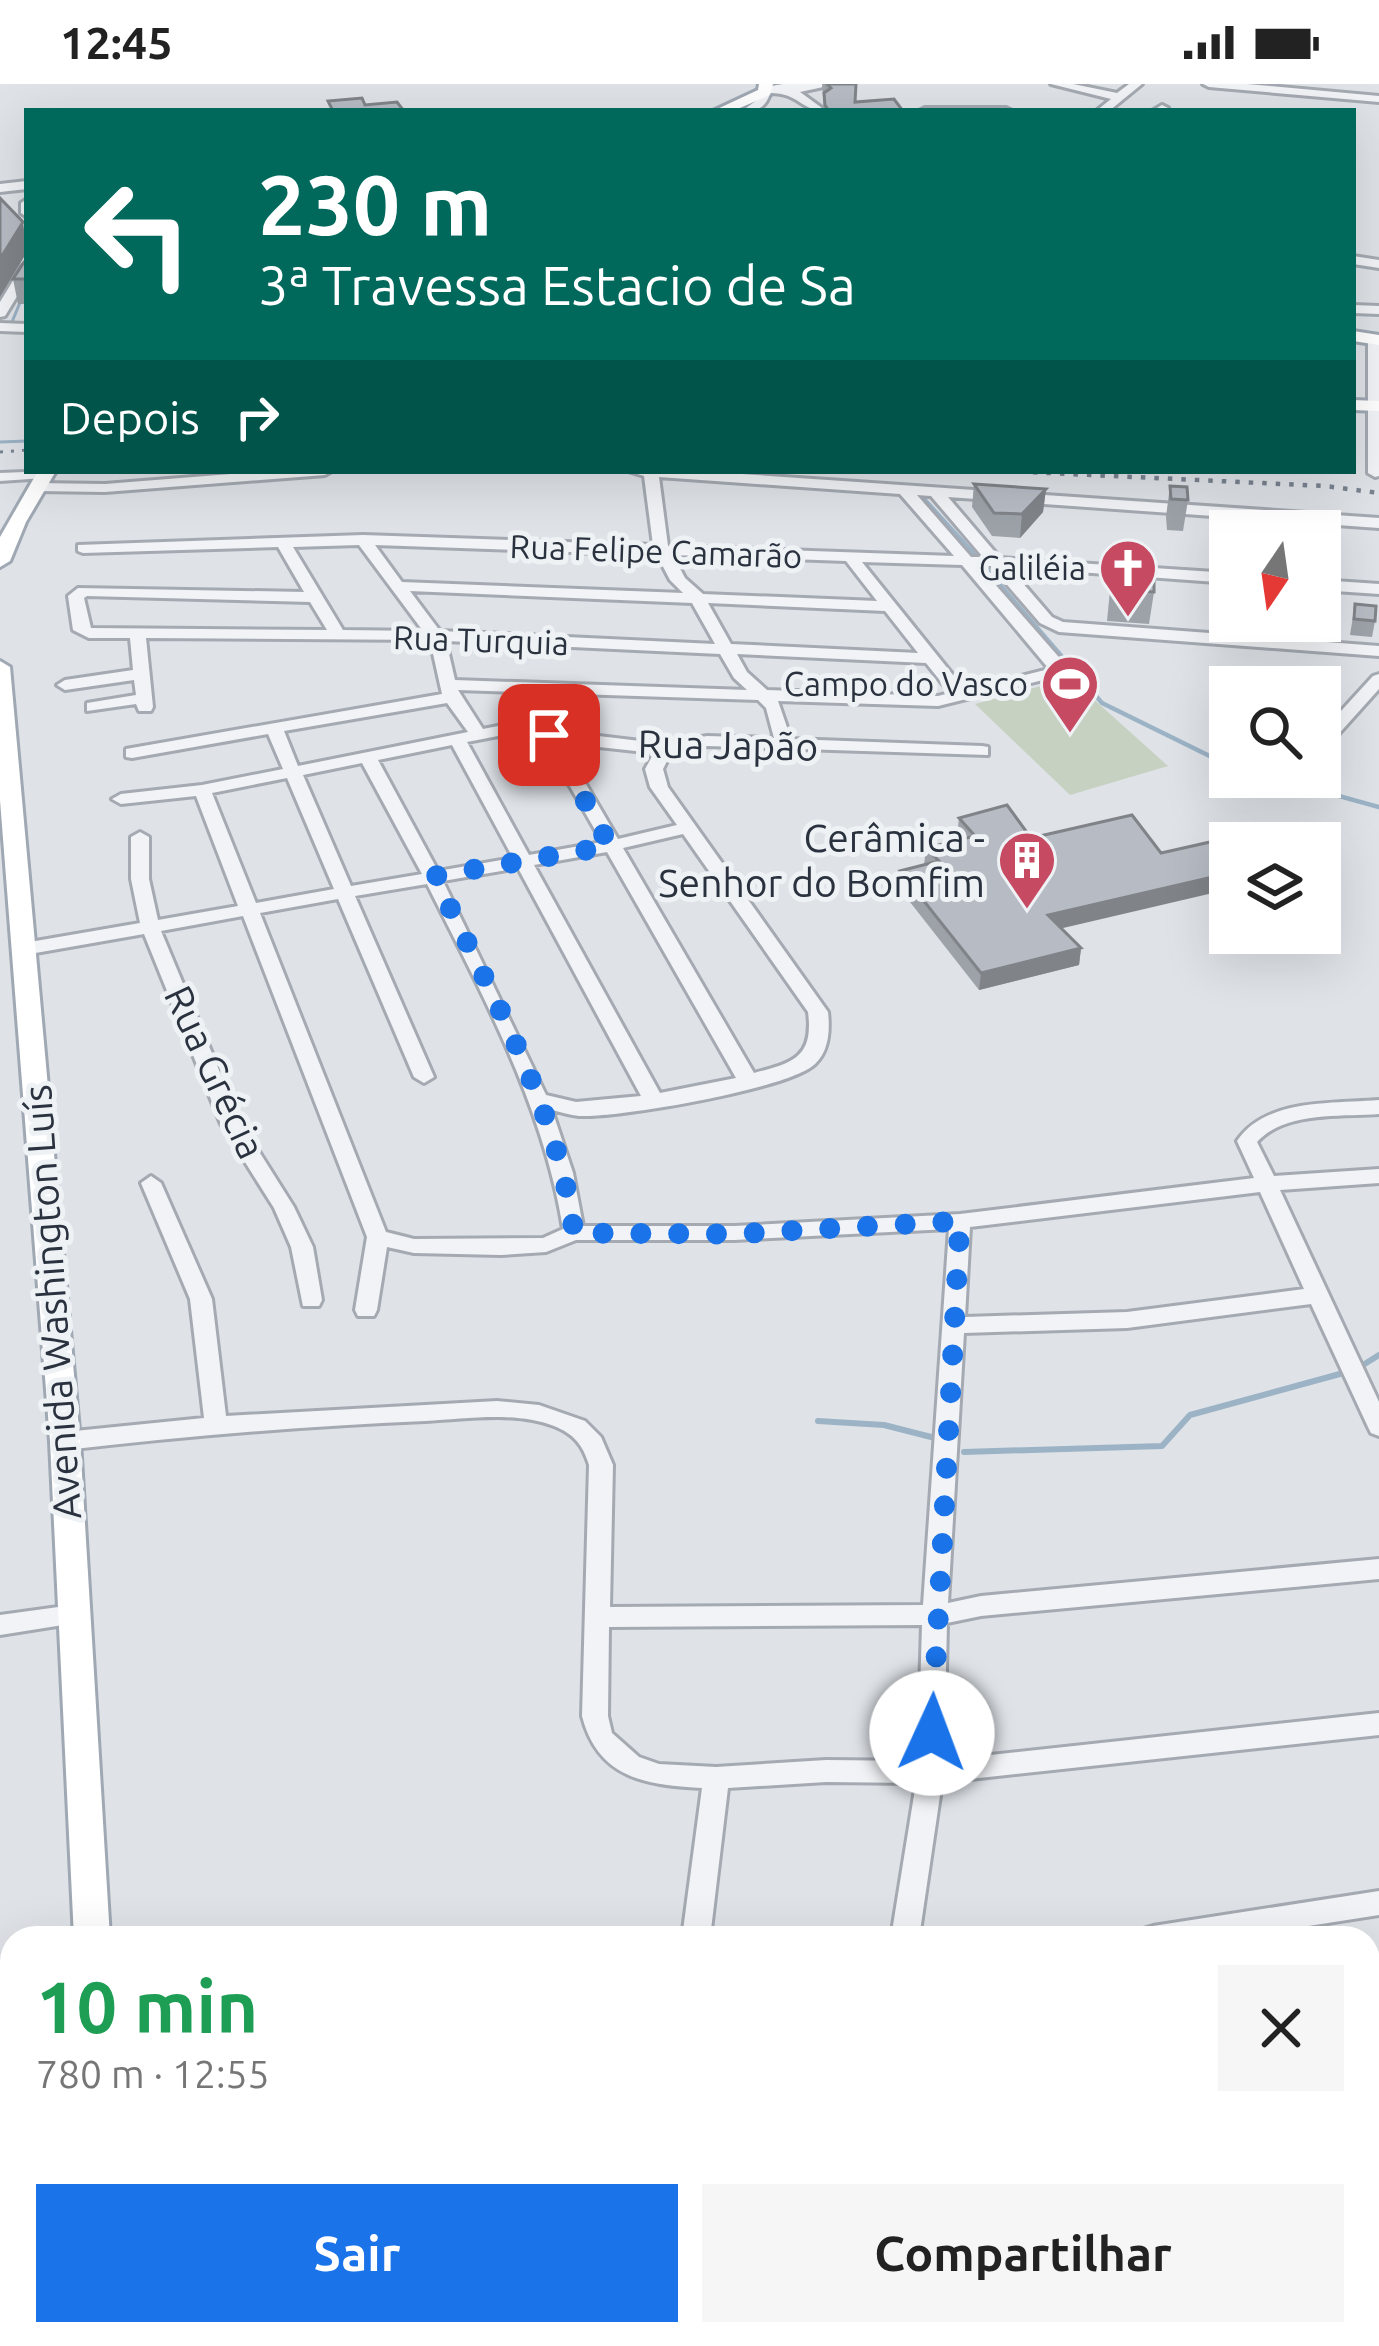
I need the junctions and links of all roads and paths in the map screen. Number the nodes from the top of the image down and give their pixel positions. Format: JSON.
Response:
{"nodes":[{"id":1,"x":831,"y":84,"type":"edge"},
{"id":2,"x":1058,"y":84,"type":"edge"},
{"id":3,"x":1136,"y":84,"type":"edge"},
{"id":4,"x":1209,"y":84,"type":"edge"},
{"id":5,"x":815,"y":85,"type":"edge"},
{"id":6,"x":789,"y":87,"type":"edge"},
{"id":7,"x":766,"y":89,"type":"edge"},
{"id":8,"x":1119,"y":97,"type":"junction"},
{"id":9,"x":1379,"y":99,"type":"edge"},
{"id":10,"x":726,"y":108,"type":"edge"},
{"id":11,"x":815,"y":108,"type":"edge"},
{"id":12,"x":1106,"y":108,"type":"edge"},
{"id":13,"x":24,"y":274,"type":"edge"},
{"id":14,"x":0,"y":313,"type":"edge"},
{"id":15,"x":1377,"y":340,"type":"edge"},
{"id":16,"x":1377,"y":406,"type":"edge"},
{"id":17,"x":1377,"y":473,"type":"edge"},
{"id":18,"x":289,"y":474,"type":"edge"},
{"id":19,"x":651,"y":474,"type":"edge"},
{"id":20,"x":678,"y":474,"type":"edge"},
{"id":21,"x":0,"y":477,"type":"edge"},
{"id":22,"x":43,"y":477,"type":"edge"},
{"id":23,"x":905,"y":491,"type":"junction"},
{"id":24,"x":936,"y":493,"type":"junction"},
{"id":25,"x":1379,"y":523,"type":"edge"},
{"id":26,"x":363,"y":540,"type":"junction"},
{"id":27,"x":284,"y":545,"type":"junction"},
{"id":28,"x":82,"y":548,"type":"dead end"},
{"id":29,"x":663,"y":551,"type":"junction"},
{"id":30,"x":851,"y":558,"type":"junction"},
{"id":31,"x":0,"y":561,"type":"edge"},
{"id":32,"x":968,"y":561,"type":"junction"},
{"id":33,"x":996,"y":562,"type":"junction"},
{"id":34,"x":1209,"y":577,"type":"edge"},
{"id":35,"x":396,"y":586,"type":"junction"},
{"id":36,"x":1341,"y":586,"type":"edge"},
{"id":37,"x":1379,"y":589,"type":"edge"},
{"id":38,"x":313,"y":597,"type":"junction"},
{"id":39,"x":697,"y":597,"type":"junction"},
{"id":40,"x":886,"y":606,"type":"junction"},
{"id":41,"x":138,"y":635,"type":"junction"},
{"id":42,"x":339,"y":637,"type":"junction"},
{"id":43,"x":437,"y":638,"type":"junction"},
{"id":44,"x":724,"y":649,"type":"junction"},
{"id":45,"x":1379,"y":651,"type":"edge"},
{"id":46,"x":926,"y":658,"type":"junction"},
{"id":47,"x":0,"y":667,"type":"edge"},
{"id":48,"x":140,"y":674,"type":"junction"},
{"id":49,"x":1379,"y":679,"type":"edge"},
{"id":50,"x":65,"y":685,"type":"dead end"},
{"id":51,"x":449,"y":691,"type":"junction"},
{"id":52,"x":765,"y":696,"type":"junction"},
{"id":53,"x":962,"y":697,"type":"junction"},
{"id":54,"x":93,"y":707,"type":"dead end"},
{"id":55,"x":1341,"y":720,"type":"edge"},
{"id":56,"x":275,"y":731,"type":"junction"},
{"id":57,"x":549,"y":735,"type":"junction"},
{"id":58,"x":480,"y":736,"type":"junction"},
{"id":59,"x":458,"y":741,"type":"junction"},
{"id":60,"x":784,"y":745,"type":"junction"},
{"id":61,"x":665,"y":749,"type":"junction"},
{"id":62,"x":982,"y":751,"type":"dead end"},
{"id":63,"x":132,"y":753,"type":"dead end"},
{"id":64,"x":368,"y":758,"type":"junction"},
{"id":65,"x":292,"y":772,"type":"junction"},
{"id":66,"x":7,"y":790,"type":"edge"},
{"id":67,"x":202,"y":790,"type":"junction"},
{"id":68,"x":121,"y":799,"type":"dead end"},
{"id":69,"x":688,"y":826,"type":"junction"},
{"id":70,"x":140,"y":837,"type":"dead end"},
{"id":71,"x":610,"y":846,"type":"junction"},
{"id":72,"x":520,"y":862,"type":"junction"},
{"id":73,"x":435,"y":876,"type":"junction"},
{"id":74,"x":341,"y":890,"type":"junction"},
{"id":75,"x":246,"y":908,"type":"junction"},
{"id":76,"x":150,"y":926,"type":"junction"},
{"id":77,"x":24,"y":949,"type":"junction"},
{"id":78,"x":424,"y":1077,"type":"dead end"},
{"id":79,"x":747,"y":1079,"type":"junction"},
{"id":80,"x":540,"y":1100,"type":"junction"},
{"id":81,"x":654,"y":1101,"type":"junction"},
{"id":82,"x":1379,"y":1107,"type":"edge"},
{"id":83,"x":1379,"y":1176,"type":"edge"},
{"id":84,"x":152,"y":1183,"type":"dead end"},
{"id":85,"x":1267,"y":1184,"type":"junction"},
{"id":86,"x":960,"y":1221,"type":"junction"},
{"id":87,"x":574,"y":1233,"type":"junction"},
{"id":88,"x":378,"y":1237,"type":"junction"},
{"id":89,"x":1317,"y":1295,"type":"junction"},
{"id":90,"x":310,"y":1300,"type":"dead end"},
{"id":91,"x":366,"y":1310,"type":"dead end"},
{"id":92,"x":952,"y":1325,"type":"junction"},
{"id":93,"x":216,"y":1424,"type":"junction"},
{"id":94,"x":1379,"y":1426,"type":"edge"},
{"id":95,"x":64,"y":1441,"type":"junction"},
{"id":96,"x":1379,"y":1569,"type":"edge"},
{"id":97,"x":74,"y":1615,"type":"junction"},
{"id":98,"x":935,"y":1615,"type":"junction"},
{"id":99,"x":597,"y":1618,"type":"junction"},
{"id":100,"x":0,"y":1625,"type":"edge"},
{"id":101,"x":1379,"y":1724,"type":"edge"},
{"id":102,"x":931,"y":1772,"type":"junction"},
{"id":103,"x":716,"y":1778,"type":"junction"},
{"id":104,"x":1379,"y":1903,"type":"edge"},
{"id":105,"x":91,"y":1926,"type":"edge"},
{"id":106,"x":698,"y":1926,"type":"edge"},
{"id":107,"x":907,"y":1926,"type":"edge"},
{"id":108,"x":1230,"y":1926,"type":"edge"}],
"edges":[{"from":1,"to":5,"type":"street"},
{"from":2,"to":8,"type":"street"},
{"from":3,"to":8,"type":"street"},
{"from":4,"to":9,"type":"street"},
{"from":5,"to":6,"type":"street"},
{"from":6,"to":7,"type":"street"},
{"from":6,"to":11,"type":"street"},
{"from":7,"to":10,"type":"main road"},
{"from":8,"to":12,"type":"street"},
{"from":13,"to":14,"type":"street"},
{"from":15,"to":16,"type":"street"},
{"from":16,"to":17,"type":"street"},
{"from":18,"to":22,"type":"street"},
{"from":19,"to":29,"type":"street"},
{"from":20,"to":23,"type":"street"},
{"from":21,"to":22,"type":"street"},
{"from":22,"to":31,"type":"main road"},
{"from":23,"to":24,"type":"street"},
{"from":23,"to":32,"type":"street"},
{"from":24,"to":25,"type":"street"},
{"from":24,"to":33,"type":"street"},
{"from":26,"to":27,"type":"street","name":"Rua Felipe Camarão"},
{"from":26,"to":29,"type":"street","name":"Rua Felipe Camarão"},
{"from":26,"to":35,"type":"street"},
{"from":27,"to":28,"type":"street","name":"Rua Felipe Camarão"},
{"from":27,"to":38,"type":"street"},
{"from":29,"to":30,"type":"street","name":"Rua Felipe Camarão"},
{"from":29,"to":39,"type":"street"},
{"from":30,"to":32,"type":"street","name":"Rua Felipe Camarão"},
{"from":30,"to":40,"type":"street"},
{"from":32,"to":33,"type":"street","name":"Rua Felipe Camarão"},
{"from":32,"to":53,"type":"street"},
{"from":33,"to":34,"type":"street","name":"Rua Felipe Camarão"},
{"from":33,"to":45,"type":"street"},
{"from":35,"to":39,"type":"street"},
{"from":35,"to":43,"type":"street"},
{"from":36,"to":37,"type":"street"},
{"from":38,"to":41,"type":"street","name":"Rua Turquia"},
{"from":38,"to":42,"type":"street"},
{"from":39,"to":40,"type":"street"},
{"from":39,"to":44,"type":"street"},
{"from":40,"to":46,"type":"street"},
{"from":41,"to":42,"type":"street","name":"Rua Turquia"},
{"from":41,"to":48,"type":"street"},
{"from":42,"to":43,"type":"street","name":"Rua Turquia"},
{"from":43,"to":44,"type":"street","name":"Rua Turquia"},
{"from":43,"to":51,"type":"street"},
{"from":44,"to":46,"type":"street","name":"Rua Turquia"},
{"from":44,"to":52,"type":"street"},
{"from":46,"to":53,"type":"street"},
{"from":47,"to":66,"type":"main road","name":"Avenida Washington Luís"},
{"from":48,"to":50,"type":"street"},
{"from":48,"to":54,"type":"street"},
{"from":49,"to":55,"type":"street"},
{"from":51,"to":52,"type":"street"},
{"from":51,"to":56,"type":"street"},
{"from":51,"to":58,"type":"street"},
{"from":52,"to":53,"type":"street"},
{"from":52,"to":60,"type":"street"},
{"from":56,"to":63,"type":"street"},
{"from":56,"to":65,"type":"street"},
{"from":57,"to":58,"type":"street","name":"Rua Japão"},
{"from":57,"to":61,"type":"street","name":"Rua Japão"},
{"from":57,"to":71,"type":"street"},
{"from":58,"to":59,"type":"street","name":"Rua Japão"},
{"from":59,"to":64,"type":"street","name":"Rua Japão"},
{"from":59,"to":72,"type":"street"},
{"from":60,"to":61,"type":"street","name":"Rua Japão"},
{"from":60,"to":62,"type":"street","name":"Rua Japão"},
{"from":61,"to":69,"type":"street"},
{"from":64,"to":65,"type":"street","name":"Rua Japão"},
{"from":64,"to":73,"type":"street"},
{"from":65,"to":67,"type":"street","name":"Rua Japão"},
{"from":65,"to":74,"type":"street"},
{"from":66,"to":77,"type":"main road","name":"Avenida Washington Luís"},
{"from":67,"to":68,"type":"street","name":"Rua Japão"},
{"from":67,"to":75,"type":"street"},
{"from":69,"to":71,"type":"street"},
{"from":69,"to":79,"type":"street"},
{"from":70,"to":76,"type":"street","name":"Rua Grécia"},
{"from":71,"to":72,"type":"street"},
{"from":71,"to":79,"type":"street"},
{"from":72,"to":73,"type":"street"},
{"from":72,"to":81,"type":"street"},
{"from":73,"to":74,"type":"street"},
{"from":73,"to":80,"type":"street"},
{"from":74,"to":75,"type":"street"},
{"from":74,"to":78,"type":"street"},
{"from":75,"to":76,"type":"street"},
{"from":75,"to":88,"type":"street"},
{"from":76,"to":77,"type":"street"},
{"from":76,"to":90,"type":"street","name":"Rua Grécia"},
{"from":77,"to":95,"type":"main road","name":"Avenida Washington Luís"},
{"from":79,"to":81,"type":"street"},
{"from":80,"to":81,"type":"street"},
{"from":80,"to":87,"type":"street"},
{"from":82,"to":85,"type":"street"},
{"from":83,"to":85,"type":"street"},
{"from":84,"to":93,"type":"street"},
{"from":85,"to":86,"type":"street"},
{"from":85,"to":89,"type":"street"},
{"from":86,"to":87,"type":"street"},
{"from":86,"to":92,"type":"street"},
{"from":87,"to":88,"type":"street"},
{"from":88,"to":91,"type":"street"},
{"from":89,"to":92,"type":"street"},
{"from":89,"to":94,"type":"street"},
{"from":92,"to":98,"type":"street"},
{"from":93,"to":95,"type":"street"},
{"from":93,"to":99,"type":"street"},
{"from":95,"to":97,"type":"main road","name":"Avenida Washington Luís"},
{"from":96,"to":98,"type":"street"},
{"from":97,"to":100,"type":"street"},
{"from":97,"to":105,"type":"main road","name":"Avenida Washington Luís"},
{"from":98,"to":99,"type":"street"},
{"from":98,"to":102,"type":"street"},
{"from":99,"to":103,"type":"street"},
{"from":101,"to":102,"type":"street"},
{"from":102,"to":103,"type":"street"},
{"from":102,"to":107,"type":"street"},
{"from":103,"to":106,"type":"street"},
{"from":104,"to":108,"type":"street"}]}
